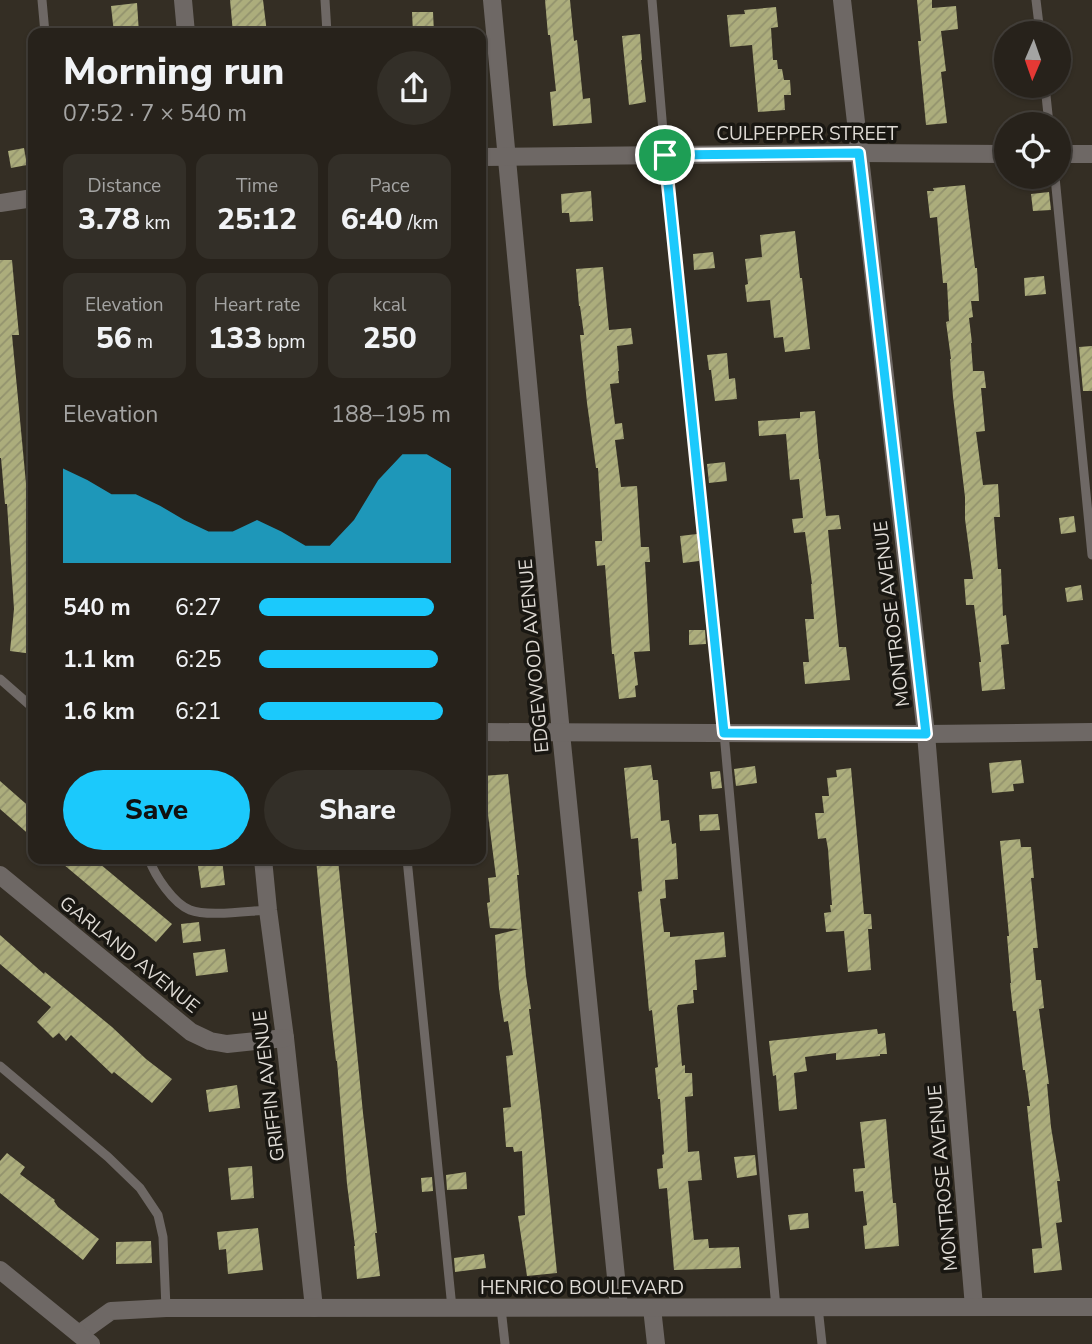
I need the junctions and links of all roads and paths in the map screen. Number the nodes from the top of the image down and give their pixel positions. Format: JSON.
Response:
{"nodes":[{"id":1,"x":42,"y":0,"type":"edge"},
{"id":2,"x":183,"y":0,"type":"edge"},
{"id":3,"x":325,"y":0,"type":"edge"},
{"id":4,"x":492,"y":0,"type":"edge"},
{"id":5,"x":652,"y":0,"type":"edge"},
{"id":6,"x":842,"y":0,"type":"edge"},
{"id":7,"x":1036,"y":0,"type":"edge"},
{"id":8,"x":1039,"y":21,"type":"edge"},
{"id":9,"x":45,"y":28,"type":"edge"},
{"id":10,"x":186,"y":28,"type":"edge"},
{"id":11,"x":327,"y":28,"type":"edge"},
{"id":12,"x":859,"y":153,"type":"junction"},
{"id":13,"x":994,"y":154,"type":"edge"},
{"id":14,"x":1071,"y":154,"type":"edge"},
{"id":15,"x":1092,"y":154,"type":"edge"},
{"id":16,"x":665,"y":155,"type":"junction"},
{"id":17,"x":486,"y":157,"type":"edge"},
{"id":18,"x":506,"y":157,"type":"junction"},
{"id":19,"x":1056,"y":189,"type":"edge"},
{"id":20,"x":28,"y":199,"type":"edge"},
{"id":21,"x":0,"y":203,"type":"edge"},
{"id":22,"x":1092,"y":555,"type":"edge"},
{"id":23,"x":0,"y":679,"type":"edge"},
{"id":24,"x":28,"y":704,"type":"edge"},
{"id":25,"x":486,"y":732,"type":"edge"},
{"id":26,"x":1092,"y":732,"type":"edge"},
{"id":27,"x":561,"y":733,"type":"junction"},
{"id":28,"x":724,"y":733,"type":"junction"},
{"id":29,"x":926,"y":734,"type":"junction"},
{"id":30,"x":150,"y":864,"type":"edge"},
{"id":31,"x":263,"y":864,"type":"edge"},
{"id":32,"x":408,"y":864,"type":"edge"},
{"id":33,"x":0,"y":875,"type":"edge"},
{"id":34,"x":268,"y":910,"type":"junction"},
{"id":35,"x":285,"y":1038,"type":"junction"},
{"id":36,"x":0,"y":1066,"type":"edge"},
{"id":37,"x":0,"y":1270,"type":"edge"},
{"id":38,"x":619,"y":1307,"type":"junction"},
{"id":39,"x":818,"y":1307,"type":"junction"},
{"id":40,"x":974,"y":1307,"type":"junction"},
{"id":41,"x":1092,"y":1307,"type":"edge"},
{"id":42,"x":166,"y":1308,"type":"junction"},
{"id":43,"x":314,"y":1308,"type":"junction"},
{"id":44,"x":452,"y":1308,"type":"junction"},
{"id":45,"x":501,"y":1308,"type":"junction"},
{"id":46,"x":652,"y":1308,"type":"junction"},
{"id":47,"x":776,"y":1308,"type":"junction"},
{"id":48,"x":85,"y":1339,"type":"edge"},
{"id":49,"x":505,"y":1344,"type":"edge"},
{"id":50,"x":656,"y":1344,"type":"edge"},
{"id":51,"x":822,"y":1344,"type":"edge"}],
"edges":[{"from":1,"to":9,"type":"lane"},
{"from":2,"to":10,"type":"street"},
{"from":3,"to":11,"type":"lane"},
{"from":4,"to":18,"type":"street","name":"EDGEWOOD AVENUE"},
{"from":5,"to":16,"type":"lane"},
{"from":6,"to":12,"type":"street","name":"MONTROSE AVENUE"},
{"from":7,"to":8,"type":"lane"},
{"from":12,"to":13,"type":"street","name":"CULPEPPER STREET"},
{"from":12,"to":16,"type":"street","name":"CULPEPPER STREET"},
{"from":12,"to":29,"type":"street","name":"MONTROSE AVENUE"},
{"from":14,"to":15,"type":"street"},
{"from":16,"to":18,"type":"street","name":"CULPEPPER STREET"},
{"from":16,"to":28,"type":"lane"},
{"from":17,"to":18,"type":"street","name":"CULPEPPER STREET"},
{"from":18,"to":27,"type":"street","name":"EDGEWOOD AVENUE"},
{"from":19,"to":22,"type":"lane"},
{"from":20,"to":21,"type":"street"},
{"from":23,"to":24,"type":"lane"},
{"from":25,"to":27,"type":"street"},
{"from":26,"to":29,"type":"street"},
{"from":27,"to":28,"type":"street"},
{"from":27,"to":38,"type":"street","name":"EDGEWOOD AVENUE"},
{"from":28,"to":29,"type":"street"},
{"from":28,"to":47,"type":"lane"},
{"from":29,"to":40,"type":"street","name":"MONTROSE AVENUE"},
{"from":30,"to":34,"type":"lane"},
{"from":31,"to":34,"type":"street","name":"GRIFFIN AVENUE"},
{"from":32,"to":44,"type":"lane"},
{"from":33,"to":35,"type":"street","name":"GARLAND AVENUE"},
{"from":34,"to":35,"type":"street","name":"GRIFFIN AVENUE"},
{"from":35,"to":43,"type":"street","name":"GRIFFIN AVENUE"},
{"from":36,"to":42,"type":"lane"},
{"from":37,"to":48,"type":"street"},
{"from":38,"to":45,"type":"street","name":"HENRICO BOULEVARD"},
{"from":38,"to":46,"type":"street","name":"HENRICO BOULEVARD"},
{"from":39,"to":40,"type":"street","name":"HENRICO BOULEVARD"},
{"from":39,"to":47,"type":"street","name":"HENRICO BOULEVARD"},
{"from":39,"to":51,"type":"lane"},
{"from":40,"to":41,"type":"street","name":"HENRICO BOULEVARD"},
{"from":42,"to":43,"type":"street","name":"HENRICO BOULEVARD"},
{"from":42,"to":48,"type":"street","name":"HENRICO BOULEVARD"},
{"from":43,"to":44,"type":"street","name":"HENRICO BOULEVARD"},
{"from":44,"to":45,"type":"street","name":"HENRICO BOULEVARD"},
{"from":45,"to":49,"type":"lane"},
{"from":46,"to":47,"type":"street","name":"HENRICO BOULEVARD"},
{"from":46,"to":50,"type":"street"}]}
